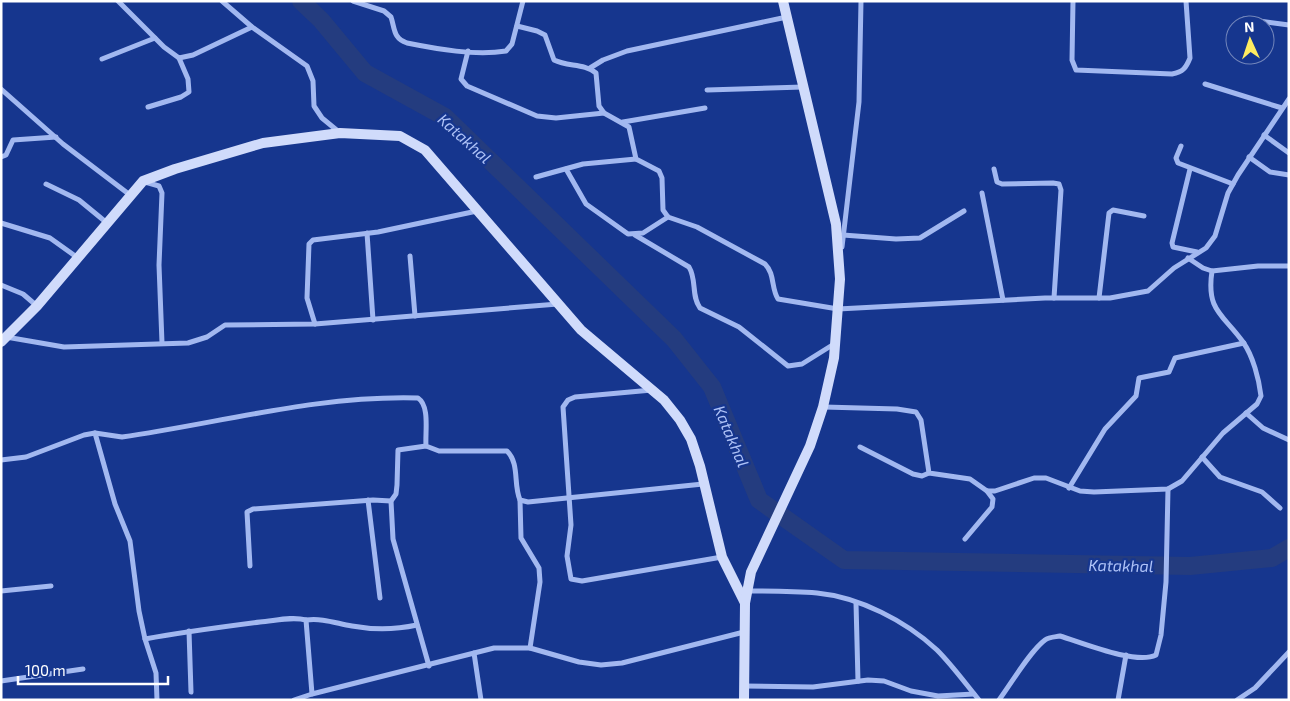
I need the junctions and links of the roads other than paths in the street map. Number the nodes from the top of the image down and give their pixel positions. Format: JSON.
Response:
{"nodes":[{"id":1,"x":118,"y":1,"type":"edge"},
{"id":2,"x":222,"y":1,"type":"edge"},
{"id":3,"x":353,"y":1,"type":"edge"},
{"id":4,"x":523,"y":1,"type":"edge"},
{"id":5,"x":783,"y":1,"type":"edge"},
{"id":6,"x":861,"y":1,"type":"edge"},
{"id":7,"x":1073,"y":1,"type":"edge"},
{"id":8,"x":1186,"y":1,"type":"edge"},
{"id":9,"x":787,"y":17,"type":"junction"},
{"id":10,"x":1275,"y":23,"type":"edge"},
{"id":11,"x":1289,"y":25,"type":"edge"},
{"id":12,"x":252,"y":26,"type":"junction"},
{"id":13,"x":518,"y":26,"type":"junction"},
{"id":14,"x":155,"y":38,"type":"junction"},
{"id":15,"x":468,"y":51,"type":"junction"},
{"id":16,"x":102,"y":58,"type":"dead end"},
{"id":17,"x":179,"y":58,"type":"junction"},
{"id":18,"x":590,"y":68,"type":"junction"},
{"id":19,"x":1205,"y":84,"type":"dead end"},
{"id":20,"x":804,"y":87,"type":"junction"},
{"id":21,"x":1,"y":89,"type":"edge"},
{"id":22,"x":707,"y":90,"type":"dead end"},
{"id":23,"x":1286,"y":105,"type":"edge"},
{"id":24,"x":148,"y":107,"type":"dead end"},
{"id":25,"x":705,"y":108,"type":"dead end"},
{"id":26,"x":604,"y":113,"type":"junction"},
{"id":27,"x":623,"y":122,"type":"junction"},
{"id":28,"x":340,"y":133,"type":"junction"},
{"id":29,"x":1264,"y":135,"type":"junction"},
{"id":30,"x":56,"y":137,"type":"junction"},
{"id":31,"x":1181,"y":146,"type":"dead end"},
{"id":32,"x":1289,"y":153,"type":"edge"},
{"id":33,"x":1,"y":157,"type":"edge"},
{"id":34,"x":1249,"y":157,"type":"junction"},
{"id":35,"x":636,"y":159,"type":"junction"},
{"id":36,"x":1190,"y":168,"type":"junction"},
{"id":37,"x":566,"y":169,"type":"junction"},
{"id":38,"x":994,"y":169,"type":"dead end"},
{"id":39,"x":1289,"y":176,"type":"edge"},
{"id":40,"x":536,"y":177,"type":"dead end"},
{"id":41,"x":143,"y":181,"type":"junction"},
{"id":42,"x":46,"y":184,"type":"dead end"},
{"id":43,"x":1233,"y":184,"type":"junction"},
{"id":44,"x":982,"y":193,"type":"dead end"},
{"id":45,"x":130,"y":196,"type":"junction"},
{"id":46,"x":477,"y":211,"type":"junction"},
{"id":47,"x":964,"y":211,"type":"dead end"},
{"id":48,"x":1144,"y":216,"type":"dead end"},
{"id":49,"x":668,"y":217,"type":"junction"},
{"id":50,"x":1,"y":223,"type":"edge"},
{"id":51,"x":107,"y":223,"type":"junction"},
{"id":52,"x":367,"y":233,"type":"junction"},
{"id":53,"x":635,"y":234,"type":"junction"},
{"id":54,"x":843,"y":235,"type":"junction"},
{"id":55,"x":1198,"y":252,"type":"junction"},
{"id":56,"x":410,"y":256,"type":"dead end"},
{"id":57,"x":78,"y":258,"type":"junction"},
{"id":58,"x":1188,"y":258,"type":"junction"},
{"id":59,"x":840,"y":264,"type":"junction"},
{"id":60,"x":1289,"y":266,"type":"edge"},
{"id":61,"x":1212,"y":271,"type":"junction"},
{"id":62,"x":4,"y":285,"type":"edge"},
{"id":63,"x":1054,"y":298,"type":"junction"},
{"id":64,"x":1099,"y":298,"type":"junction"},
{"id":65,"x":1003,"y":300,"type":"junction"},
{"id":66,"x":558,"y":304,"type":"junction"},
{"id":67,"x":37,"y":306,"type":"junction"},
{"id":68,"x":838,"y":308,"type":"junction"},
{"id":69,"x":415,"y":316,"type":"junction"},
{"id":70,"x":373,"y":320,"type":"junction"},
{"id":71,"x":315,"y":324,"type":"junction"},
{"id":72,"x":3,"y":340,"type":"edge"},
{"id":73,"x":162,"y":343,"type":"junction"},
{"id":74,"x":1244,"y":343,"type":"junction"},
{"id":75,"x":835,"y":344,"type":"junction"},
{"id":76,"x":652,"y":390,"type":"junction"},
{"id":77,"x":823,"y":407,"type":"junction"},
{"id":78,"x":1246,"y":413,"type":"junction"},
{"id":79,"x":95,"y":433,"type":"junction"},
{"id":80,"x":1289,"y":440,"type":"edge"},
{"id":81,"x":426,"y":446,"type":"junction"},
{"id":82,"x":860,"y":448,"type":"dead end"},
{"id":83,"x":1202,"y":457,"type":"junction"},
{"id":84,"x":1,"y":460,"type":"edge"},
{"id":85,"x":929,"y":473,"type":"junction"},
{"id":86,"x":704,"y":484,"type":"junction"},
{"id":87,"x":1069,"y":488,"type":"junction"},
{"id":88,"x":1168,"y":489,"type":"junction"},
{"id":89,"x":987,"y":491,"type":"junction"},
{"id":90,"x":569,"y":498,"type":"junction"},
{"id":91,"x":368,"y":500,"type":"junction"},
{"id":92,"x":520,"y":500,"type":"junction"},
{"id":93,"x":391,"y":501,"type":"junction"},
{"id":94,"x":1280,"y":508,"type":"dead end"},
{"id":95,"x":965,"y":539,"type":"dead end"},
{"id":96,"x":722,"y":557,"type":"junction"},
{"id":97,"x":250,"y":566,"type":"dead end"},
{"id":98,"x":51,"y":586,"type":"dead end"},
{"id":99,"x":747,"y":590,"type":"junction"},
{"id":100,"x":1,"y":591,"type":"edge"},
{"id":101,"x":380,"y":598,"type":"dead end"},
{"id":102,"x":745,"y":603,"type":"junction"},
{"id":103,"x":856,"y":603,"type":"junction"},
{"id":104,"x":306,"y":620,"type":"junction"},
{"id":105,"x":417,"y":626,"type":"junction"},
{"id":106,"x":189,"y":631,"type":"junction"},
{"id":107,"x":744,"y":632,"type":"junction"},
{"id":108,"x":145,"y":639,"type":"junction"},
{"id":109,"x":530,"y":648,"type":"junction"},
{"id":110,"x":1289,"y":652,"type":"edge"},
{"id":111,"x":474,"y":653,"type":"junction"},
{"id":112,"x":1126,"y":655,"type":"junction"},
{"id":113,"x":429,"y":666,"type":"junction"},
{"id":114,"x":83,"y":669,"type":"dead end"},
{"id":115,"x":1,"y":681,"type":"edge"},
{"id":116,"x":858,"y":681,"type":"junction"},
{"id":117,"x":744,"y":686,"type":"junction"},
{"id":118,"x":191,"y":692,"type":"dead end"},
{"id":119,"x":312,"y":694,"type":"junction"},
{"id":120,"x":974,"y":694,"type":"junction"},
{"id":121,"x":157,"y":700,"type":"edge"},
{"id":122,"x":294,"y":700,"type":"edge"},
{"id":123,"x":481,"y":700,"type":"edge"},
{"id":124,"x":744,"y":700,"type":"edge"},
{"id":125,"x":979,"y":700,"type":"edge"},
{"id":126,"x":1000,"y":700,"type":"edge"},
{"id":127,"x":1118,"y":700,"type":"edge"},
{"id":128,"x":1237,"y":700,"type":"edge"}],
"edges":[{"from":1,"to":14,"type":"street"},
{"from":2,"to":12,"type":"street"},
{"from":3,"to":15,"type":"street"},
{"from":4,"to":13,"type":"street"},
{"from":5,"to":9,"type":"street"},
{"from":6,"to":54,"type":"street"},
{"from":7,"to":8,"type":"street"},
{"from":9,"to":18,"type":"street"},
{"from":9,"to":20,"type":"street"},
{"from":10,"to":11,"type":"street"},
{"from":12,"to":17,"type":"street"},
{"from":12,"to":28,"type":"street"},
{"from":13,"to":15,"type":"street"},
{"from":13,"to":18,"type":"street"},
{"from":14,"to":16,"type":"street"},
{"from":14,"to":17,"type":"street"},
{"from":15,"to":26,"type":"street"},
{"from":17,"to":24,"type":"street"},
{"from":18,"to":26,"type":"street"},
{"from":19,"to":23,"type":"street"},
{"from":20,"to":22,"type":"street"},
{"from":20,"to":59,"type":"street"},
{"from":21,"to":30,"type":"street"},
{"from":23,"to":29,"type":"street"},
{"from":25,"to":27,"type":"street"},
{"from":26,"to":27,"type":"street"},
{"from":27,"to":35,"type":"street"},
{"from":28,"to":41,"type":"street"},
{"from":28,"to":46,"type":"street"},
{"from":29,"to":32,"type":"street"},
{"from":29,"to":34,"type":"street"},
{"from":30,"to":33,"type":"street"},
{"from":30,"to":45,"type":"street"},
{"from":31,"to":36,"type":"street"},
{"from":34,"to":39,"type":"street"},
{"from":34,"to":43,"type":"street"},
{"from":35,"to":37,"type":"street"},
{"from":35,"to":49,"type":"street"},
{"from":36,"to":43,"type":"street"},
{"from":36,"to":55,"type":"street"},
{"from":37,"to":40,"type":"street"},
{"from":37,"to":53,"type":"street"},
{"from":38,"to":63,"type":"street"},
{"from":41,"to":45,"type":"street"},
{"from":41,"to":73,"type":"street"},
{"from":42,"to":51,"type":"street"},
{"from":43,"to":55,"type":"street"},
{"from":44,"to":65,"type":"street"},
{"from":45,"to":51,"type":"street"},
{"from":46,"to":52,"type":"street"},
{"from":46,"to":66,"type":"street"},
{"from":47,"to":54,"type":"street"},
{"from":48,"to":64,"type":"street"},
{"from":49,"to":53,"type":"street"},
{"from":49,"to":68,"type":"street"},
{"from":50,"to":57,"type":"street"},
{"from":51,"to":57,"type":"street"},
{"from":52,"to":70,"type":"street"},
{"from":52,"to":71,"type":"street"},
{"from":53,"to":75,"type":"street"},
{"from":54,"to":59,"type":"street"},
{"from":55,"to":58,"type":"street"},
{"from":56,"to":69,"type":"street"},
{"from":57,"to":67,"type":"street"},
{"from":58,"to":61,"type":"street"},
{"from":58,"to":64,"type":"street"},
{"from":59,"to":68,"type":"street"},
{"from":60,"to":61,"type":"street"},
{"from":61,"to":74,"type":"street"},
{"from":62,"to":67,"type":"street"},
{"from":63,"to":64,"type":"street"},
{"from":63,"to":65,"type":"street"},
{"from":65,"to":68,"type":"street"},
{"from":66,"to":69,"type":"street"},
{"from":66,"to":76,"type":"street"},
{"from":67,"to":72,"type":"street"},
{"from":68,"to":75,"type":"street"},
{"from":69,"to":70,"type":"street"},
{"from":70,"to":71,"type":"street"},
{"from":71,"to":73,"type":"street"},
{"from":72,"to":73,"type":"street"},
{"from":74,"to":78,"type":"street"},
{"from":74,"to":87,"type":"street"},
{"from":75,"to":77,"type":"street"},
{"from":76,"to":86,"type":"street"},
{"from":76,"to":90,"type":"street"},
{"from":77,"to":85,"type":"street"},
{"from":77,"to":99,"type":"street"},
{"from":78,"to":80,"type":"street"},
{"from":78,"to":83,"type":"street"},
{"from":79,"to":81,"type":"street"},
{"from":79,"to":84,"type":"street"},
{"from":79,"to":108,"type":"street"},
{"from":81,"to":92,"type":"street"},
{"from":81,"to":93,"type":"street"},
{"from":82,"to":85,"type":"street"},
{"from":83,"to":88,"type":"street"},
{"from":83,"to":94,"type":"street"},
{"from":85,"to":89,"type":"street"},
{"from":86,"to":90,"type":"street"},
{"from":86,"to":96,"type":"street"},
{"from":87,"to":88,"type":"street"},
{"from":87,"to":89,"type":"street"},
{"from":88,"to":112,"type":"street"},
{"from":89,"to":95,"type":"street"},
{"from":90,"to":92,"type":"street"},
{"from":90,"to":96,"type":"street"},
{"from":91,"to":93,"type":"street"},
{"from":91,"to":97,"type":"street"},
{"from":91,"to":101,"type":"street"},
{"from":92,"to":109,"type":"street"},
{"from":93,"to":105,"type":"street"},
{"from":96,"to":102,"type":"street"},
{"from":98,"to":100,"type":"street"},
{"from":99,"to":102,"type":"street"},
{"from":99,"to":103,"type":"street"},
{"from":102,"to":107,"type":"street"},
{"from":103,"to":116,"type":"street"},
{"from":103,"to":120,"type":"street"},
{"from":104,"to":105,"type":"street"},
{"from":104,"to":106,"type":"street"},
{"from":104,"to":119,"type":"street"},
{"from":105,"to":113,"type":"street"},
{"from":106,"to":108,"type":"street"},
{"from":106,"to":118,"type":"street"},
{"from":107,"to":109,"type":"street"},
{"from":107,"to":117,"type":"street"},
{"from":108,"to":121,"type":"street"},
{"from":109,"to":111,"type":"street"},
{"from":110,"to":128,"type":"street"},
{"from":111,"to":113,"type":"street"},
{"from":111,"to":123,"type":"street"},
{"from":112,"to":126,"type":"street"},
{"from":112,"to":127,"type":"street"},
{"from":113,"to":119,"type":"street"},
{"from":114,"to":115,"type":"street"},
{"from":116,"to":117,"type":"street"},
{"from":116,"to":120,"type":"street"},
{"from":117,"to":124,"type":"street"},
{"from":119,"to":122,"type":"street"},
{"from":120,"to":125,"type":"street"}]}
